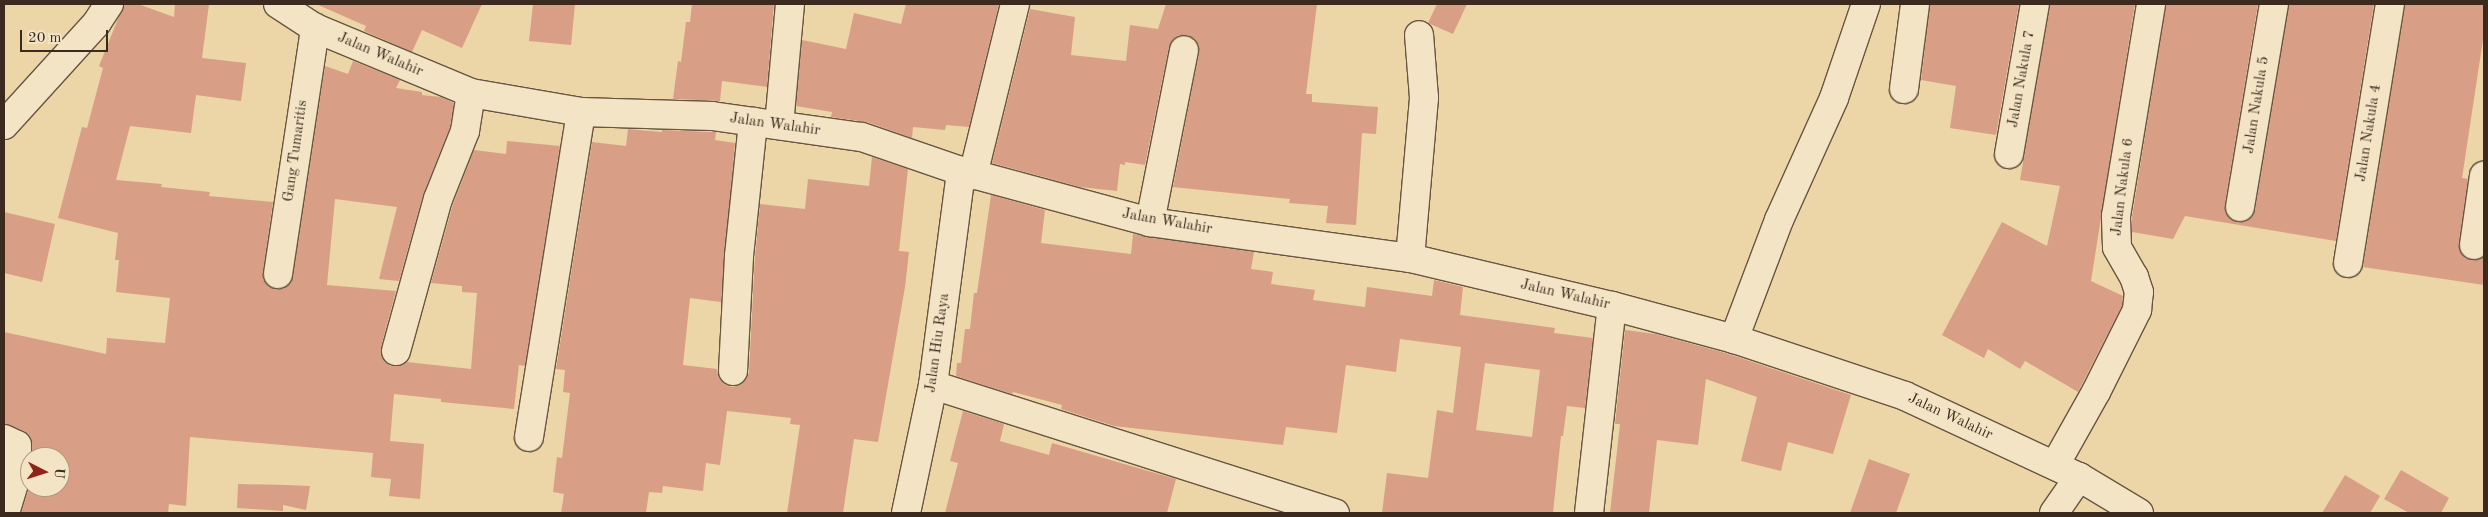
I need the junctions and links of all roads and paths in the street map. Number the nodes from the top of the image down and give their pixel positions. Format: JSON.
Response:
{"nodes":[{"id":1,"x":109,"y":4,"type":"edge"},
{"id":2,"x":278,"y":4,"type":"edge"},
{"id":3,"x":790,"y":4,"type":"edge"},
{"id":4,"x":1014,"y":4,"type":"edge"},
{"id":5,"x":1866,"y":4,"type":"edge"},
{"id":6,"x":1915,"y":4,"type":"edge"},
{"id":7,"x":2035,"y":4,"type":"edge"},
{"id":8,"x":2151,"y":4,"type":"edge"},
{"id":9,"x":2274,"y":4,"type":"edge"},
{"id":10,"x":2390,"y":4,"type":"edge"},
{"id":11,"x":307,"y":17,"type":"edge"},
{"id":12,"x":1419,"y":35,"type":"dead end"},
{"id":13,"x":1184,"y":50,"type":"dead end"},
{"id":14,"x":1904,"y":89,"type":"dead end"},
{"id":15,"x":470,"y":93,"type":"junction"},
{"id":16,"x":581,"y":112,"type":"junction"},
{"id":17,"x":766,"y":123,"type":"junction"},
{"id":18,"x":4,"y":125,"type":"edge"},
{"id":19,"x":2009,"y":154,"type":"dead end"},
{"id":20,"x":967,"y":173,"type":"junction"},
{"id":21,"x":2484,"y":176,"type":"edge"},
{"id":22,"x":2240,"y":207,"type":"dead end"},
{"id":23,"x":1150,"y":222,"type":"junction"},
{"id":24,"x":2474,"y":245,"type":"dead end"},
{"id":25,"x":1410,"y":258,"type":"junction"},
{"id":26,"x":2348,"y":263,"type":"dead end"},
{"id":27,"x":278,"y":274,"type":"dead end"},
{"id":28,"x":1612,"y":306,"type":"junction"},
{"id":29,"x":1734,"y":339,"type":"junction"},
{"id":30,"x":396,"y":351,"type":"dead end"},
{"id":31,"x":734,"y":371,"type":"dead end"},
{"id":32,"x":933,"y":385,"type":"junction"},
{"id":33,"x":529,"y":437,"type":"dead end"},
{"id":34,"x":4,"y":439,"type":"edge"},
{"id":35,"x":2067,"y":471,"type":"junction"},
{"id":36,"x":5,"y":513,"type":"edge"},
{"id":37,"x":906,"y":513,"type":"edge"},
{"id":38,"x":1335,"y":513,"type":"edge"},
{"id":39,"x":1589,"y":513,"type":"edge"},
{"id":40,"x":2054,"y":513,"type":"edge"},
{"id":41,"x":2139,"y":513,"type":"edge"}],
"edges":[{"from":1,"to":18,"type":"street"},
{"from":2,"to":11,"type":"street","name":"Jalan Walahir"},
{"from":3,"to":17,"type":"street"},
{"from":4,"to":20,"type":"street","name":"Jalan Hiu Raya"},
{"from":5,"to":29,"type":"street"},
{"from":6,"to":14,"type":"street"},
{"from":7,"to":19,"type":"street","name":"Jalan Nakula 7"},
{"from":8,"to":35,"type":"street","name":"Jalan Nakula 6"},
{"from":9,"to":22,"type":"street","name":"Jalan Nakula 5"},
{"from":10,"to":26,"type":"street","name":"Jalan Nakula 4"},
{"from":11,"to":15,"type":"street","name":"Jalan Walahir"},
{"from":11,"to":27,"type":"street","name":"Gang Tumaritis"},
{"from":12,"to":25,"type":"street"},
{"from":13,"to":23,"type":"street"},
{"from":15,"to":16,"type":"street","name":"Jalan Walahir"},
{"from":15,"to":30,"type":"street"},
{"from":16,"to":17,"type":"street","name":"Jalan Walahir"},
{"from":16,"to":33,"type":"street"},
{"from":17,"to":20,"type":"street","name":"Jalan Walahir"},
{"from":17,"to":31,"type":"street"},
{"from":20,"to":23,"type":"street","name":"Jalan Walahir"},
{"from":20,"to":32,"type":"street","name":"Jalan Hiu Raya"},
{"from":21,"to":24,"type":"street"},
{"from":23,"to":25,"type":"street","name":"Jalan Walahir"},
{"from":25,"to":28,"type":"street","name":"Jalan Walahir"},
{"from":28,"to":29,"type":"street","name":"Jalan Walahir"},
{"from":28,"to":39,"type":"street"},
{"from":29,"to":35,"type":"street","name":"Jalan Walahir"},
{"from":32,"to":37,"type":"street","name":"Jalan Hiu Raya"},
{"from":32,"to":38,"type":"street"},
{"from":34,"to":36,"type":"street"},
{"from":35,"to":40,"type":"street","name":"Jalan Nakula 6"},
{"from":35,"to":41,"type":"street","name":"Jalan Walahir"}]}
